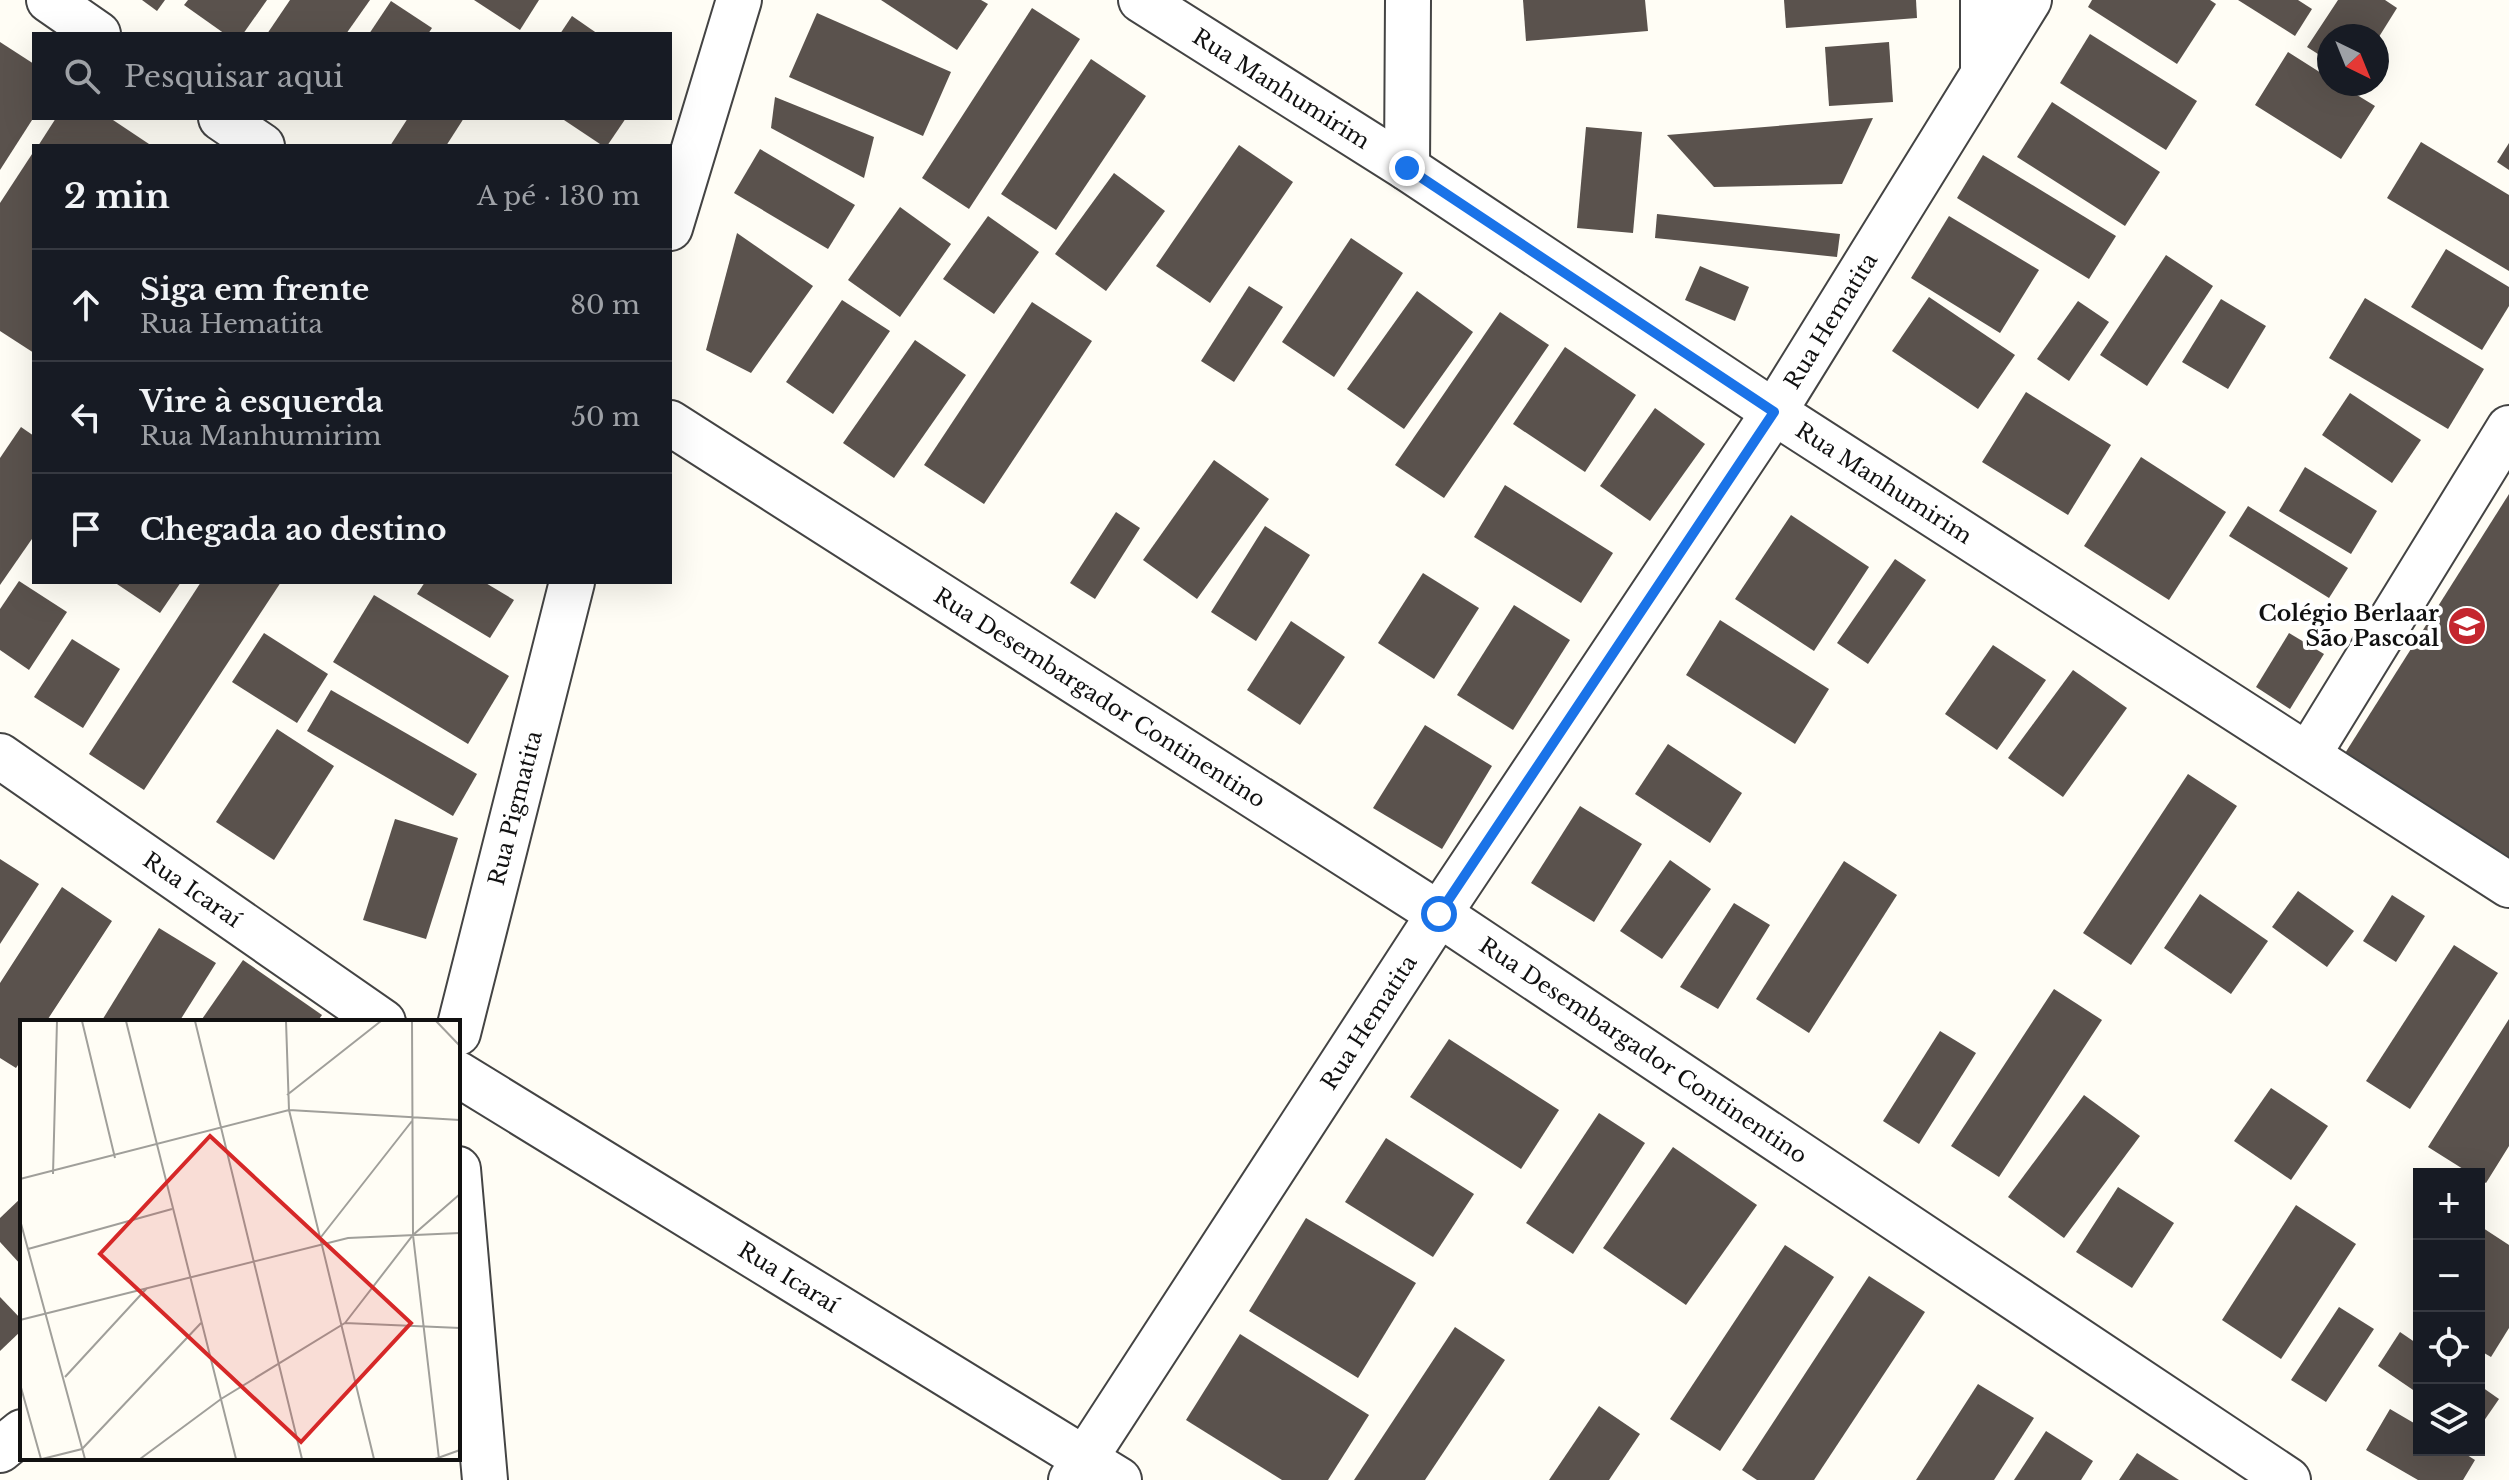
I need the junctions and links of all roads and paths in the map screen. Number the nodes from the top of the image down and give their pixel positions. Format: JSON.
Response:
{"nodes":[{"id":1,"x":49,"y":0,"type":"edge"},
{"id":2,"x":739,"y":0,"type":"edge"},
{"id":3,"x":1141,"y":0,"type":"edge"},
{"id":4,"x":1408,"y":0,"type":"edge"},
{"id":5,"x":1983,"y":0,"type":"edge"},
{"id":6,"x":2029,"y":0,"type":"edge"},
{"id":7,"x":95,"y":32,"type":"edge"},
{"id":8,"x":1983,"y":71,"type":"junction"},
{"id":9,"x":224,"y":120,"type":"edge"},
{"id":10,"x":259,"y":144,"type":"edge"},
{"id":11,"x":1407,"y":168,"type":"junction"},
{"id":12,"x":672,"y":221,"type":"edge"},
{"id":13,"x":1774,"y":412,"type":"junction"},
{"id":14,"x":672,"y":424,"type":"edge"},
{"id":15,"x":2509,"y":428,"type":"edge"},
{"id":16,"x":571,"y":584,"type":"edge"},
{"id":17,"x":2308,"y":755,"type":"junction"},
{"id":18,"x":0,"y":756,"type":"edge"},
{"id":19,"x":2509,"y":885,"type":"edge"},
{"id":20,"x":1439,"y":914,"type":"junction"},
{"id":21,"x":380,"y":1020,"type":"edge"},
{"id":22,"x":460,"y":1025,"type":"edge"},
{"id":23,"x":460,"y":1075,"type":"edge"},
{"id":24,"x":460,"y":1192,"type":"edge"},
{"id":25,"x":20,"y":1434,"type":"edge"},
{"id":26,"x":0,"y":1450,"type":"edge"},
{"id":27,"x":1092,"y":1473,"type":"edge"},
{"id":28,"x":485,"y":1480,"type":"edge"},
{"id":29,"x":2288,"y":1480,"type":"edge"}],
"edges":[{"from":1,"to":7,"type":"street"},
{"from":2,"to":12,"type":"street"},
{"from":3,"to":11,"type":"street","name":"Rua Manhumirim"},
{"from":4,"to":11,"type":"street"},
{"from":5,"to":8,"type":"street"},
{"from":6,"to":8,"type":"street","name":"Rua Hematita"},
{"from":8,"to":13,"type":"street","name":"Rua Hematita"},
{"from":9,"to":10,"type":"street"},
{"from":11,"to":13,"type":"street","name":"Rua Manhumirim"},
{"from":13,"to":17,"type":"street","name":"Rua Manhumirim"},
{"from":13,"to":20,"type":"street","name":"Rua Hematita"},
{"from":14,"to":20,"type":"street","name":"Rua Desembargador Continentino"},
{"from":15,"to":17,"type":"street"},
{"from":16,"to":22,"type":"street","name":"Rua Pigmatita"},
{"from":17,"to":19,"type":"street","name":"Rua Manhumirim"},
{"from":18,"to":21,"type":"street","name":"Rua Icaraí"},
{"from":20,"to":27,"type":"street","name":"Rua Hematita"},
{"from":20,"to":29,"type":"street","name":"Rua Desembargador Continentino"},
{"from":23,"to":27,"type":"street","name":"Rua Icaraí"},
{"from":24,"to":28,"type":"street"},
{"from":25,"to":26,"type":"street"}]}
